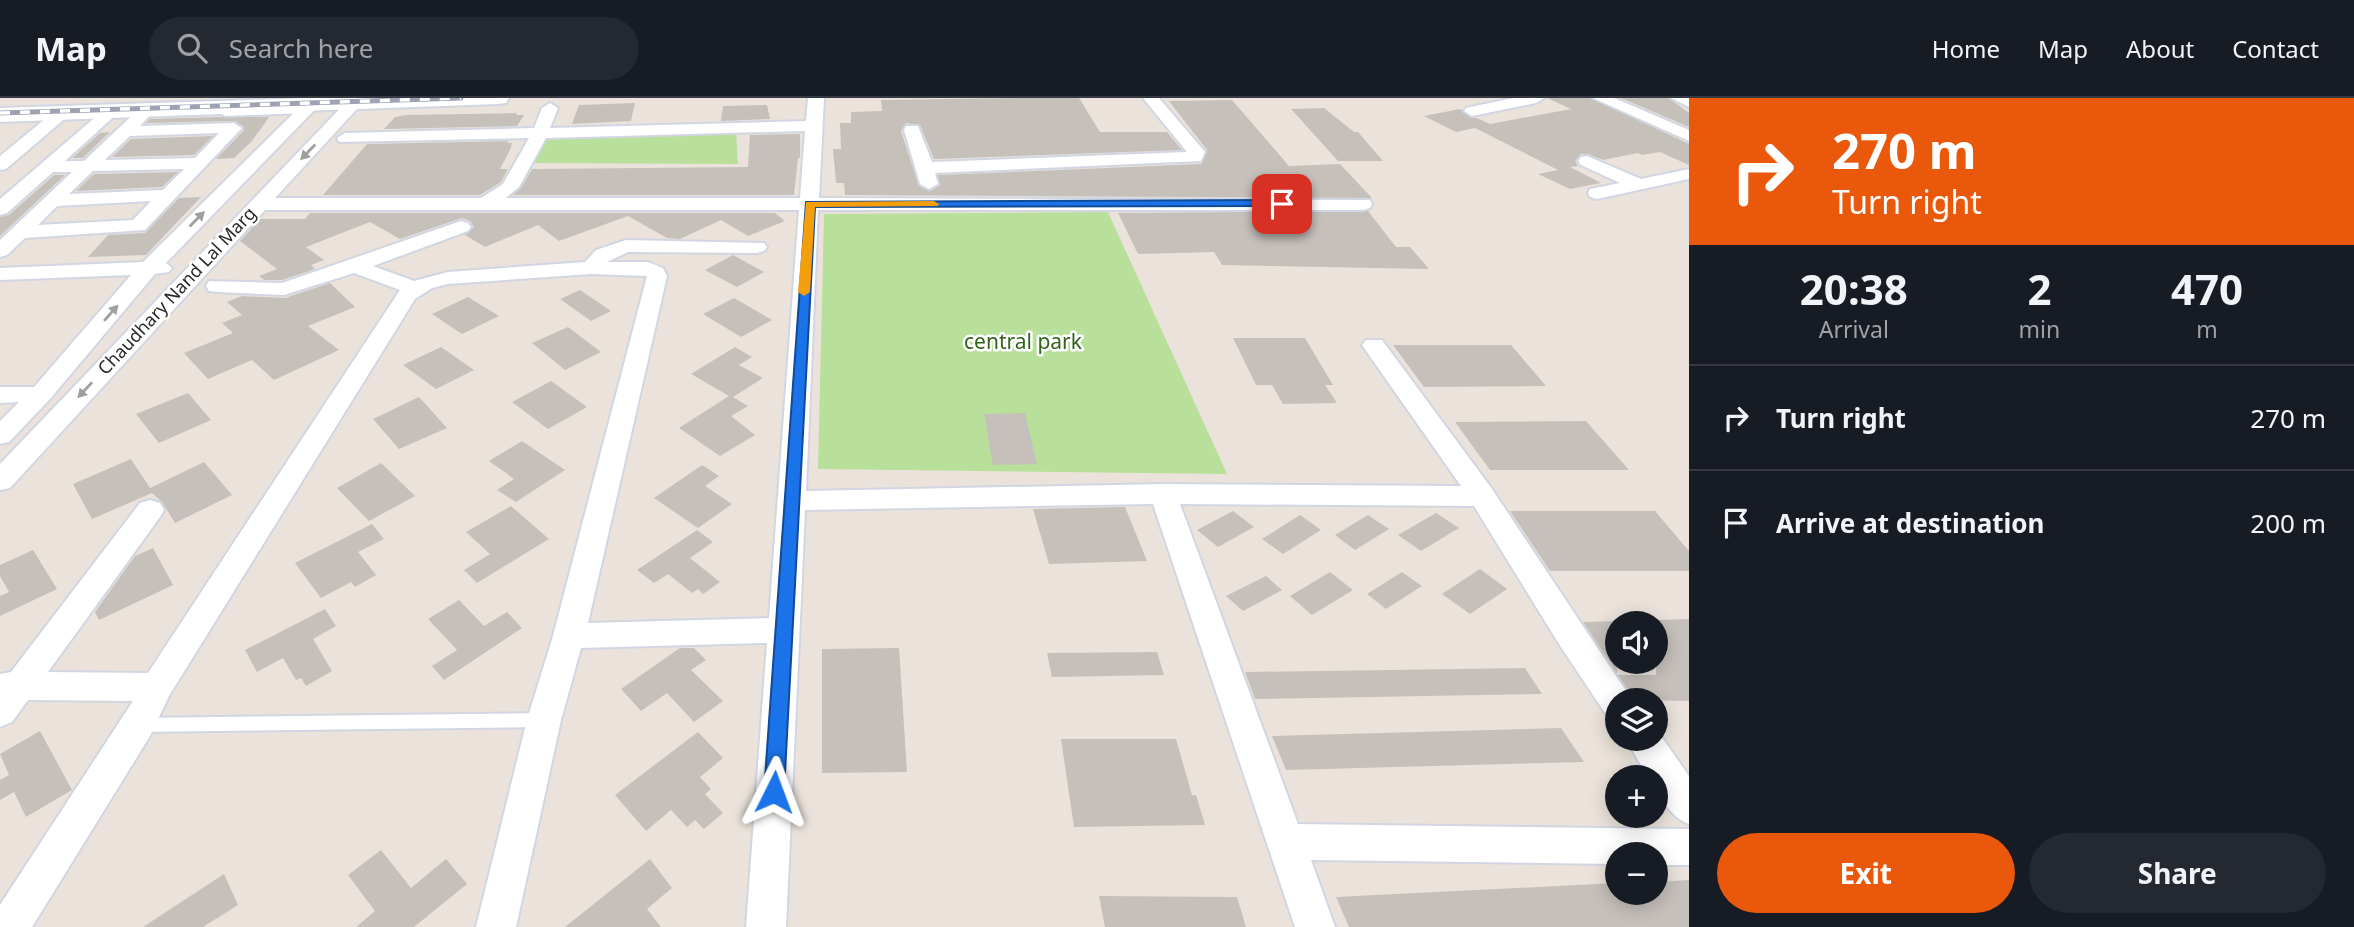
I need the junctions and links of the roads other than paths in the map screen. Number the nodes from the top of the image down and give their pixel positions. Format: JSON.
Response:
{"nodes":[{"id":1,"x":498,"y":98,"type":"edge"},
{"id":2,"x":816,"y":98,"type":"edge"},
{"id":3,"x":1151,"y":98,"type":"edge"},
{"id":4,"x":1536,"y":98,"type":"edge"},
{"id":5,"x":1601,"y":98,"type":"edge"},
{"id":6,"x":1679,"y":98,"type":"edge"},
{"id":7,"x":357,"y":100,"type":"edge"},
{"id":8,"x":285,"y":102,"type":"edge"},
{"id":9,"x":1689,"y":102,"type":"edge"},
{"id":10,"x":311,"y":105,"type":"edge"},
{"id":11,"x":150,"y":108,"type":"edge"},
{"id":12,"x":550,"y":108,"type":"dead end"},
{"id":13,"x":1472,"y":111,"type":"dead end"},
{"id":14,"x":108,"y":114,"type":"junction"},
{"id":15,"x":3,"y":116,"type":"edge"},
{"id":16,"x":58,"y":116,"type":"junction"},
{"id":17,"x":814,"y":126,"type":"junction"},
{"id":18,"x":125,"y":131,"type":"junction"},
{"id":19,"x":912,"y":131,"type":"dead end"},
{"id":20,"x":540,"y":133,"type":"junction"},
{"id":21,"x":1689,"y":136,"type":"edge"},
{"id":22,"x":345,"y":138,"type":"dead end"},
{"id":23,"x":218,"y":145,"type":"junction"},
{"id":24,"x":108,"y":147,"type":"junction"},
{"id":25,"x":1587,"y":160,"type":"dead end"},
{"id":26,"x":200,"y":163,"type":"junction"},
{"id":27,"x":0,"y":165,"type":"edge"},
{"id":28,"x":89,"y":166,"type":"junction"},
{"id":29,"x":48,"y":167,"type":"junction"},
{"id":30,"x":927,"y":168,"type":"junction"},
{"id":31,"x":1689,"y":174,"type":"edge"},
{"id":32,"x":185,"y":179,"type":"junction"},
{"id":33,"x":72,"y":183,"type":"junction"},
{"id":34,"x":1640,"y":185,"type":"junction"},
{"id":35,"x":1597,"y":193,"type":"dead end"},
{"id":36,"x":169,"y":195,"type":"junction"},
{"id":37,"x":52,"y":201,"type":"junction"},
{"id":38,"x":259,"y":204,"type":"junction"},
{"id":39,"x":810,"y":204,"type":"junction"},
{"id":40,"x":933,"y":204,"type":"junction"},
{"id":41,"x":1363,"y":204,"type":"dead end"},
{"id":42,"x":484,"y":205,"type":"junction"},
{"id":43,"x":0,"y":209,"type":"edge"},
{"id":44,"x":461,"y":227,"type":"dead end"},
{"id":45,"x":20,"y":232,"type":"junction"},
{"id":46,"x":757,"y":247,"type":"dead end"},
{"id":47,"x":0,"y":251,"type":"edge"},
{"id":48,"x":354,"y":266,"type":"junction"},
{"id":49,"x":149,"y":268,"type":"junction"},
{"id":50,"x":591,"y":268,"type":"junction"},
{"id":51,"x":197,"y":269,"type":"junction"},
{"id":52,"x":0,"y":274,"type":"edge"},
{"id":53,"x":217,"y":286,"type":"dead end"},
{"id":54,"x":414,"y":288,"type":"junction"},
{"id":55,"x":1374,"y":345,"type":"dead end"},
{"id":56,"x":41,"y":394,"type":"junction"},
{"id":57,"x":0,"y":395,"type":"edge"},
{"id":58,"x":0,"y":436,"type":"edge"},
{"id":59,"x":0,"y":481,"type":"edge"},
{"id":60,"x":1163,"y":494,"type":"junction"},
{"id":61,"x":1482,"y":496,"type":"junction"},
{"id":62,"x":790,"y":501,"type":"junction"},
{"id":63,"x":150,"y":510,"type":"dead end"},
{"id":64,"x":784,"y":630,"type":"junction"},
{"id":65,"x":569,"y":636,"type":"junction"},
{"id":66,"x":157,"y":687,"type":"junction"},
{"id":67,"x":1607,"y":688,"type":"edge"},
{"id":68,"x":6,"y":695,"type":"edge"},
{"id":69,"x":544,"y":720,"type":"junction"},
{"id":70,"x":138,"y":725,"type":"junction"},
{"id":71,"x":1651,"y":751,"type":"edge"},
{"id":72,"x":1689,"y":807,"type":"edge"},
{"id":73,"x":1283,"y":842,"type":"junction"},
{"id":74,"x":1689,"y":847,"type":"edge"},
{"id":75,"x":9,"y":927,"type":"edge"},
{"id":76,"x":496,"y":927,"type":"edge"},
{"id":77,"x":766,"y":927,"type":"edge"},
{"id":78,"x":1315,"y":927,"type":"edge"}],
"edges":[{"from":1,"to":7,"type":"main road"},
{"from":2,"to":17,"type":"street"},
{"from":3,"to":30,"type":"street"},
{"from":4,"to":13,"type":"street"},
{"from":5,"to":21,"type":"street"},
{"from":6,"to":9,"type":"street"},
{"from":7,"to":10,"type":"main road"},
{"from":7,"to":38,"type":"street","name":"Chaudhary Nand Lal Marg","one_way":true},
{"from":8,"to":10,"type":"main road"},
{"from":8,"to":11,"type":"main road"},
{"from":10,"to":11,"type":"lane"},
{"from":49,"to":10,"type":"street","name":"Chaudhary Nand Lal Marg","one_way":true},
{"from":11,"to":14,"type":"main road"},
{"from":11,"to":15,"type":"main road"},
{"from":11,"to":18,"type":"street"},
{"from":12,"to":20,"type":"street"},
{"from":14,"to":16,"type":"main road"},
{"from":14,"to":29,"type":"street"},
{"from":15,"to":16,"type":"main road"},
{"from":16,"to":27,"type":"street"},
{"from":17,"to":20,"type":"street"},
{"from":17,"to":39,"type":"street"},
{"from":18,"to":23,"type":"street"},
{"from":18,"to":24,"type":"street"},
{"from":19,"to":30,"type":"street"},
{"from":20,"to":22,"type":"street"},
{"from":20,"to":42,"type":"street"},
{"from":23,"to":24,"type":"street"},
{"from":23,"to":26,"type":"street"},
{"from":24,"to":28,"type":"street"},
{"from":25,"to":34,"type":"street"},
{"from":26,"to":28,"type":"street"},
{"from":26,"to":32,"type":"street"},
{"from":28,"to":29,"type":"street"},
{"from":28,"to":33,"type":"street"},
{"from":29,"to":43,"type":"street"},
{"from":30,"to":40,"type":"street"},
{"from":31,"to":34,"type":"street"},
{"from":32,"to":33,"type":"street"},
{"from":32,"to":36,"type":"street"},
{"from":33,"to":37,"type":"street"},
{"from":34,"to":35,"type":"street"},
{"from":36,"to":37,"type":"street"},
{"from":36,"to":45,"type":"street"},
{"from":37,"to":45,"type":"street"},
{"from":38,"to":42,"type":"street"},
{"from":38,"to":51,"type":"street","name":"Chaudhary Nand Lal Marg"},
{"from":39,"to":40,"type":"street"},
{"from":39,"to":42,"type":"street"},
{"from":39,"to":62,"type":"street"},
{"from":40,"to":41,"type":"street"},
{"from":44,"to":48,"type":"street"},
{"from":45,"to":47,"type":"street"},
{"from":46,"to":50,"type":"street"},
{"from":48,"to":53,"type":"street"},
{"from":48,"to":54,"type":"street"},
{"from":49,"to":51,"type":"street"},
{"from":49,"to":52,"type":"street"},
{"from":56,"to":49,"type":"street","name":"Chaudhary Nand Lal Marg","one_way":true},
{"from":50,"to":54,"type":"street"},
{"from":50,"to":65,"type":"street"},
{"from":51,"to":59,"type":"street","name":"Chaudhary Nand Lal Marg","one_way":true},
{"from":54,"to":66,"type":"street"},
{"from":55,"to":61,"type":"street"},
{"from":56,"to":57,"type":"street"},
{"from":56,"to":58,"type":"street","name":"Chaudhary Nand Lal Marg"},
{"from":60,"to":61,"type":"street"},
{"from":60,"to":62,"type":"street"},
{"from":60,"to":73,"type":"street"},
{"from":61,"to":67,"type":"street"},
{"from":62,"to":64,"type":"street"},
{"from":63,"to":68,"type":"street"},
{"from":64,"to":65,"type":"street"},
{"from":64,"to":77,"type":"street"},
{"from":65,"to":69,"type":"street"},
{"from":66,"to":68,"type":"street"},
{"from":66,"to":70,"type":"street"},
{"from":69,"to":70,"type":"lane"},
{"from":69,"to":76,"type":"street"},
{"from":70,"to":75,"type":"street"},
{"from":71,"to":72,"type":"street"},
{"from":73,"to":74,"type":"street"},
{"from":73,"to":78,"type":"street"}]}
